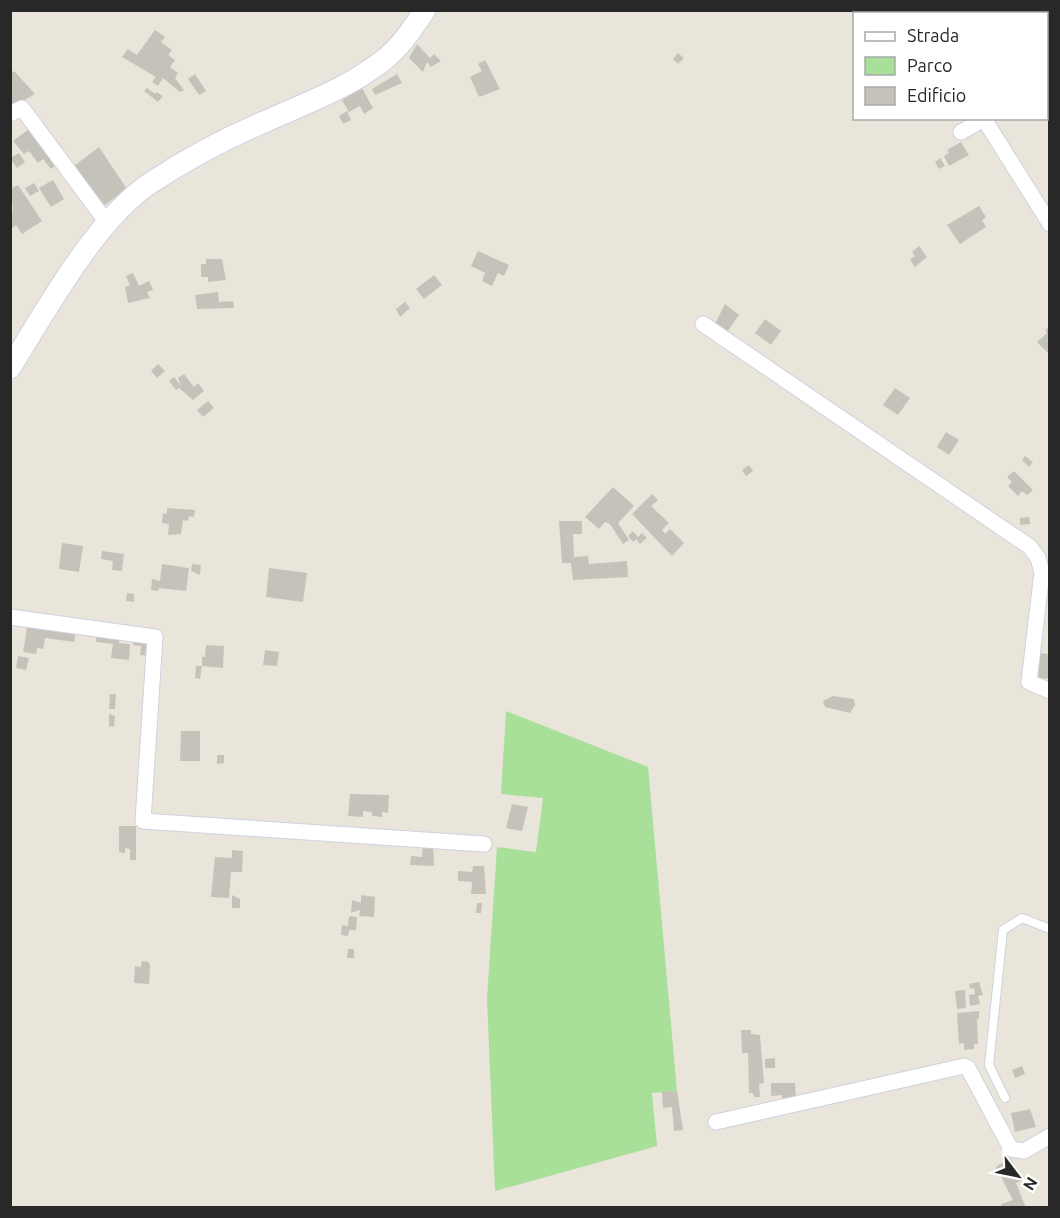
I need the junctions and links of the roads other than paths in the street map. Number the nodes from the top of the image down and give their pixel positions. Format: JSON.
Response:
{"nodes":[{"id":1,"x":425,"y":10,"type":"edge"},
{"id":2,"x":10,"y":114,"type":"edge"},
{"id":3,"x":982,"y":120,"type":"edge"},
{"id":4,"x":985,"y":120,"type":"edge"},
{"id":5,"x":961,"y":132,"type":"dead end"},
{"id":6,"x":108,"y":224,"type":"junction"},
{"id":7,"x":1050,"y":224,"type":"edge"},
{"id":8,"x":703,"y":324,"type":"dead end"},
{"id":9,"x":10,"y":368,"type":"edge"},
{"id":10,"x":10,"y":617,"type":"edge"},
{"id":11,"x":1050,"y":691,"type":"edge"},
{"id":12,"x":484,"y":844,"type":"dead end"},
{"id":13,"x":1050,"y":929,"type":"edge"},
{"id":14,"x":1005,"y":1098,"type":"dead end"},
{"id":15,"x":716,"y":1122,"type":"dead end"},
{"id":16,"x":1050,"y":1136,"type":"edge"}],
"edges":[{"from":1,"to":6,"type":"main road"},
{"from":2,"to":6,"type":"street"},
{"from":3,"to":5,"type":"street"},
{"from":4,"to":7,"type":"street"},
{"from":6,"to":9,"type":"main road"},
{"from":8,"to":11,"type":"street"},
{"from":10,"to":12,"type":"street"},
{"from":13,"to":14,"type":"lane"},
{"from":15,"to":16,"type":"street"}]}
